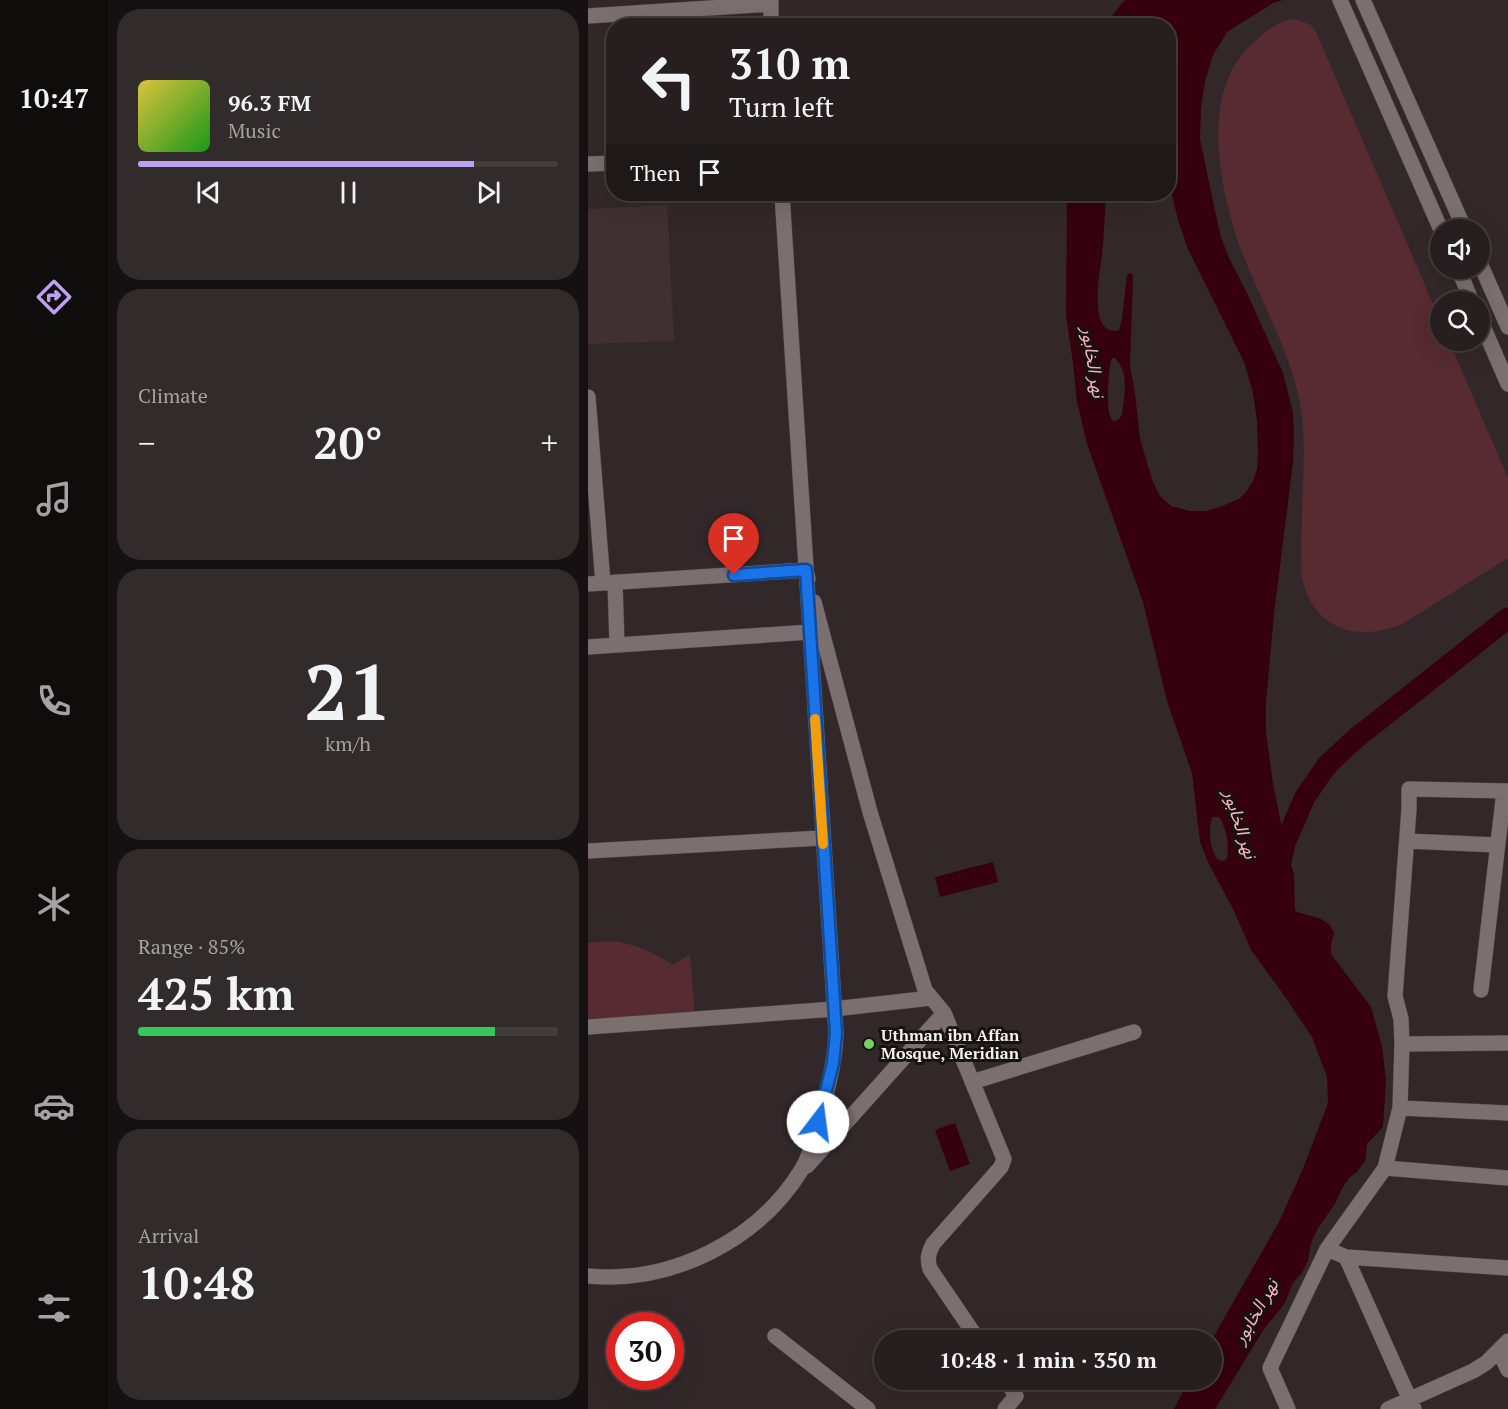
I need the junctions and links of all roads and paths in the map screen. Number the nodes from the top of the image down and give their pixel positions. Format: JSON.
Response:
{"nodes":[{"id":1,"x":1340,"y":0,"type":"edge"},
{"id":2,"x":1363,"y":0,"type":"edge"},
{"id":3,"x":770,"y":1,"type":"edge"},
{"id":4,"x":588,"y":16,"type":"edge"},
{"id":5,"x":771,"y":18,"type":"edge"},
{"id":6,"x":1375,"y":26,"type":"junction"},
{"id":7,"x":1355,"y":35,"type":"junction"},
{"id":8,"x":606,"y":163,"type":"edge"},
{"id":9,"x":588,"y":164,"type":"edge"},
{"id":10,"x":782,"y":201,"type":"edge"},
{"id":11,"x":1435,"y":219,"type":"edge"},
{"id":12,"x":1460,"y":219,"type":"edge"},
{"id":13,"x":1487,"y":279,"type":"edge"},
{"id":14,"x":1508,"y":327,"type":"edge"},
{"id":15,"x":1490,"y":343,"type":"edge"},
{"id":16,"x":1508,"y":384,"type":"edge"},
{"id":17,"x":588,"y":397,"type":"edge"},
{"id":18,"x":588,"y":402,"type":"edge"},
{"id":19,"x":806,"y":570,"type":"junction"},
{"id":20,"x":602,"y":583,"type":"edge"},
{"id":21,"x":810,"y":632,"type":"junction"},
{"id":22,"x":617,"y":645,"type":"junction"},
{"id":23,"x":588,"y":647,"type":"edge"},
{"id":24,"x":1506,"y":791,"type":"edge"},
{"id":25,"x":822,"y":838,"type":"junction"},
{"id":26,"x":1407,"y":842,"type":"junction"},
{"id":27,"x":1497,"y":845,"type":"junction"},
{"id":28,"x":588,"y":851,"type":"edge"},
{"id":29,"x":1480,"y":990,"type":"dead end"},
{"id":30,"x":932,"y":998,"type":"junction"},
{"id":31,"x":834,"y":1010,"type":"junction"},
{"id":32,"x":944,"y":1013,"type":"junction"},
{"id":33,"x":588,"y":1027,"type":"edge"},
{"id":34,"x":1134,"y":1032,"type":"dead end"},
{"id":35,"x":1508,"y":1042,"type":"edge"},
{"id":36,"x":1402,"y":1044,"type":"junction"},
{"id":37,"x":972,"y":1082,"type":"junction"},
{"id":38,"x":1400,"y":1108,"type":"junction"},
{"id":39,"x":1508,"y":1113,"type":"edge"},
{"id":40,"x":1385,"y":1168,"type":"junction"},
{"id":41,"x":1508,"y":1178,"type":"edge"},
{"id":42,"x":789,"y":1187,"type":"junction"},
{"id":43,"x":1327,"y":1249,"type":"junction"},
{"id":44,"x":1346,"y":1257,"type":"junction"},
{"id":45,"x":1508,"y":1268,"type":"edge"},
{"id":46,"x":588,"y":1276,"type":"edge"},
{"id":47,"x":972,"y":1330,"type":"edge"},
{"id":48,"x":775,"y":1336,"type":"dead end"},
{"id":49,"x":1504,"y":1346,"type":"edge"},
{"id":50,"x":1508,"y":1370,"type":"edge"},
{"id":51,"x":1013,"y":1390,"type":"edge"},
{"id":52,"x":1412,"y":1404,"type":"edge"},
{"id":53,"x":868,"y":1409,"type":"edge"},
{"id":54,"x":1005,"y":1409,"type":"edge"},
{"id":55,"x":1288,"y":1409,"type":"edge"},
{"id":56,"x":1388,"y":1409,"type":"edge"}],
"edges":[{"from":1,"to":7,"type":"street"},
{"from":2,"to":6,"type":"street"},
{"from":3,"to":4,"type":"street"},
{"from":3,"to":5,"type":"street"},
{"from":6,"to":7,"type":"street"},
{"from":6,"to":12,"type":"street"},
{"from":7,"to":11,"type":"street"},
{"from":8,"to":9,"type":"street"},
{"from":10,"to":19,"type":"street"},
{"from":13,"to":14,"type":"street"},
{"from":15,"to":16,"type":"street"},
{"from":17,"to":18,"type":"street"},
{"from":18,"to":20,"type":"street"},
{"from":19,"to":20,"type":"street"},
{"from":19,"to":21,"type":"street"},
{"from":19,"to":30,"type":"street"},
{"from":20,"to":22,"type":"street"},
{"from":21,"to":22,"type":"street"},
{"from":21,"to":25,"type":"street"},
{"from":22,"to":23,"type":"street"},
{"from":24,"to":26,"type":"street"},
{"from":24,"to":27,"type":"street"},
{"from":25,"to":28,"type":"street"},
{"from":25,"to":31,"type":"street"},
{"from":26,"to":27,"type":"street"},
{"from":26,"to":36,"type":"street"},
{"from":27,"to":29,"type":"street"},
{"from":30,"to":31,"type":"street"},
{"from":30,"to":32,"type":"street"},
{"from":31,"to":33,"type":"street"},
{"from":31,"to":42,"type":"street"},
{"from":32,"to":37,"type":"street"},
{"from":32,"to":42,"type":"street"},
{"from":34,"to":37,"type":"street"},
{"from":35,"to":36,"type":"street"},
{"from":36,"to":38,"type":"street"},
{"from":37,"to":47,"type":"street"},
{"from":38,"to":39,"type":"street"},
{"from":38,"to":40,"type":"street"},
{"from":40,"to":41,"type":"street"},
{"from":40,"to":43,"type":"street"},
{"from":42,"to":46,"type":"street"},
{"from":43,"to":44,"type":"street"},
{"from":43,"to":55,"type":"street"},
{"from":44,"to":45,"type":"street"},
{"from":44,"to":52,"type":"street"},
{"from":48,"to":53,"type":"street"},
{"from":49,"to":50,"type":"street"},
{"from":49,"to":52,"type":"street"},
{"from":51,"to":54,"type":"street"},
{"from":52,"to":56,"type":"street"}]}
